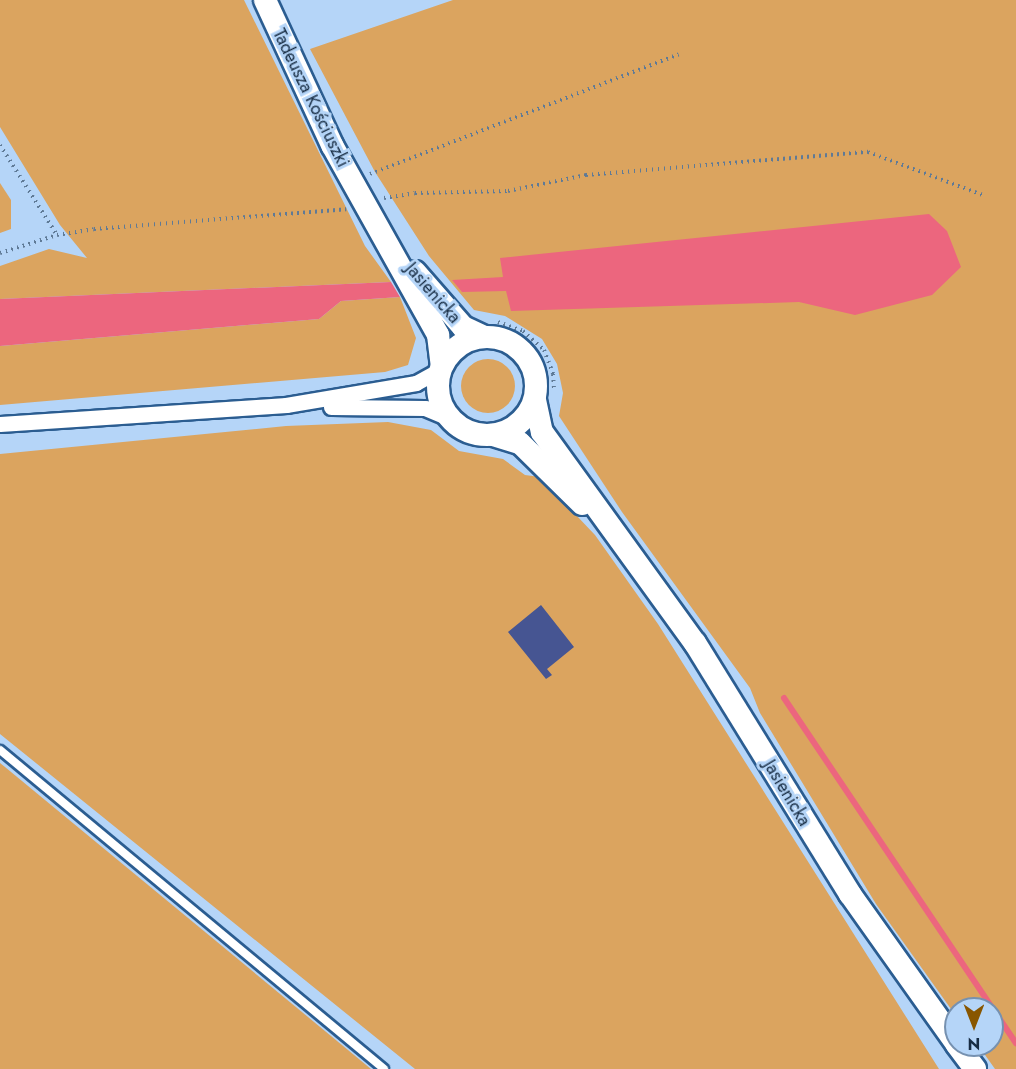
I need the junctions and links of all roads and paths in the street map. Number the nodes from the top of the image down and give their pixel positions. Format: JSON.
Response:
{"nodes":[{"id":1,"x":265,"y":0,"type":"edge"},
{"id":2,"x":679,"y":54,"type":"dead end"},
{"id":3,"x":0,"y":146,"type":"edge"},
{"id":4,"x":358,"y":192,"type":"junction"},
{"id":5,"x":985,"y":196,"type":"dead end"},
{"id":6,"x":57,"y":235,"type":"junction"},
{"id":7,"x":388,"y":241,"type":"junction"},
{"id":8,"x":0,"y":253,"type":"edge"},
{"id":9,"x":484,"y":336,"type":"junction"},
{"id":10,"x":442,"y":368,"type":"junction"},
{"id":11,"x":535,"y":400,"type":"junction"},
{"id":12,"x":286,"y":405,"type":"junction"},
{"id":13,"x":451,"y":419,"type":"junction"},
{"id":14,"x":0,"y":424,"type":"edge"},
{"id":15,"x":493,"y":435,"type":"junction"},
{"id":16,"x":620,"y":541,"type":"junction"},
{"id":17,"x":0,"y":750,"type":"edge"},
{"id":18,"x":944,"y":1026,"type":"edge"},
{"id":19,"x":384,"y":1069,"type":"edge"}],
"edges":[{"from":1,"to":4,"type":"main road","name":"Tadeusza Kościuszki"},
{"from":2,"to":4,"type":"path"},
{"from":3,"to":6,"type":"path"},
{"from":4,"to":5,"type":"path"},
{"from":4,"to":6,"type":"path"},
{"from":4,"to":7,"type":"main road","name":"Jasienicka"},
{"from":6,"to":8,"type":"path"},
{"from":7,"to":9,"type":"main road","name":"Jasienicka"},
{"from":7,"to":10,"type":"main road","name":"Jasienicka"},
{"from":9,"to":10,"type":"main road"},
{"from":9,"to":11,"type":"main road"},
{"from":10,"to":12,"type":"street"},
{"from":10,"to":13,"type":"main road"},
{"from":11,"to":15,"type":"main road"},
{"from":11,"to":16,"type":"main road","name":"Jasienicka"},
{"from":12,"to":13,"type":"street"},
{"from":12,"to":14,"type":"street"},
{"from":13,"to":15,"type":"main road"},
{"from":15,"to":16,"type":"main road","name":"Jasienicka"},
{"from":16,"to":18,"type":"main road","name":"Jasienicka"},
{"from":17,"to":19,"type":"lane"}]}
